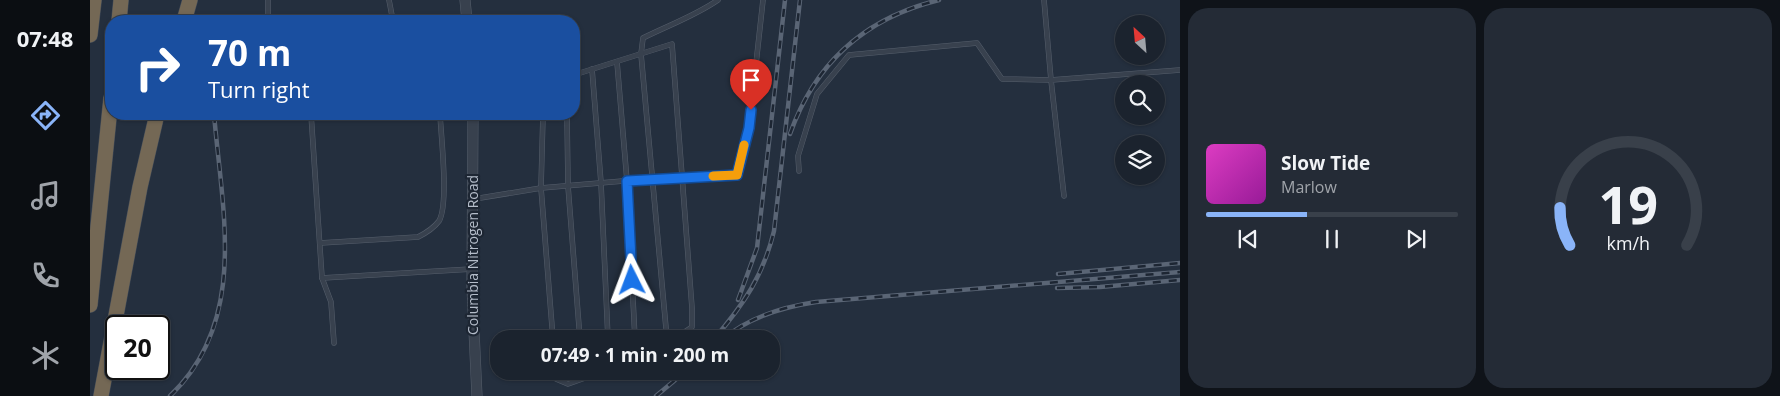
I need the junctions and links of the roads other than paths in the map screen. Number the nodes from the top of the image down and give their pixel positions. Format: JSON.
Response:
{"nodes":[{"id":1,"x":94,"y":0,"type":"edge"},
{"id":2,"x":121,"y":0,"type":"edge"},
{"id":3,"x":190,"y":0,"type":"edge"},
{"id":4,"x":268,"y":0,"type":"edge"},
{"id":5,"x":388,"y":0,"type":"edge"},
{"id":6,"x":465,"y":0,"type":"edge"},
{"id":7,"x":718,"y":0,"type":"edge"},
{"id":8,"x":763,"y":0,"type":"edge"},
{"id":9,"x":1044,"y":0,"type":"edge"},
{"id":10,"x":120,"y":15,"type":"edge"},
{"id":11,"x":186,"y":15,"type":"edge"},
{"id":12,"x":268,"y":15,"type":"edge"},
{"id":13,"x":392,"y":15,"type":"edge"},
{"id":14,"x":466,"y":15,"type":"edge"},
{"id":15,"x":90,"y":35,"type":"edge"},
{"id":16,"x":641,"y":54,"type":"junction"},
{"id":17,"x":617,"y":62,"type":"junction"},
{"id":18,"x":592,"y":70,"type":"junction"},
{"id":19,"x":1180,"y":70,"type":"edge"},
{"id":20,"x":580,"y":75,"type":"edge"},
{"id":21,"x":1051,"y":80,"type":"junction"},
{"id":22,"x":109,"y":120,"type":"edge"},
{"id":23,"x":156,"y":120,"type":"edge"},
{"id":24,"x":311,"y":120,"type":"edge"},
{"id":25,"x":440,"y":120,"type":"edge"},
{"id":26,"x":473,"y":120,"type":"edge"},
{"id":27,"x":542,"y":120,"type":"edge"},
{"id":28,"x":567,"y":120,"type":"edge"},
{"id":29,"x":799,"y":171,"type":"dead end"},
{"id":30,"x":682,"y":176,"type":"junction"},
{"id":31,"x":652,"y":179,"type":"junction"},
{"id":32,"x":627,"y":181,"type":"junction"},
{"id":33,"x":601,"y":183,"type":"junction"},
{"id":34,"x":568,"y":186,"type":"junction"},
{"id":35,"x":541,"y":188,"type":"junction"},
{"id":36,"x":1064,"y":196,"type":"dead end"},
{"id":37,"x":472,"y":199,"type":"junction"},
{"id":38,"x":320,"y":242,"type":"junction"},
{"id":39,"x":472,"y":269,"type":"junction"},
{"id":40,"x":322,"y":278,"type":"junction"},
{"id":41,"x":90,"y":305,"type":"edge"},
{"id":42,"x":552,"y":330,"type":"edge"},
{"id":43,"x":579,"y":330,"type":"edge"},
{"id":44,"x":608,"y":330,"type":"edge"},
{"id":45,"x":634,"y":330,"type":"edge"},
{"id":46,"x":666,"y":330,"type":"edge"},
{"id":47,"x":688,"y":330,"type":"edge"},
{"id":48,"x":334,"y":343,"type":"dead end"},
{"id":49,"x":558,"y":380,"type":"edge"},
{"id":50,"x":579,"y":380,"type":"edge"},
{"id":51,"x":102,"y":390,"type":"edge"},
{"id":52,"x":477,"y":396,"type":"edge"}],
"edges":[{"from":1,"to":15,"type":"highway"},
{"from":2,"to":10,"type":"highway"},
{"from":3,"to":11,"type":"highway"},
{"from":4,"to":12,"type":"lane"},
{"from":5,"to":13,"type":"lane"},
{"from":6,"to":14,"type":"street"},
{"from":7,"to":16,"type":"lane"},
{"from":8,"to":30,"type":"lane"},
{"from":9,"to":21,"type":"lane"},
{"from":16,"to":17,"type":"lane"},
{"from":16,"to":30,"type":"lane"},
{"from":16,"to":31,"type":"lane"},
{"from":17,"to":18,"type":"lane"},
{"from":17,"to":32,"type":"lane"},
{"from":18,"to":20,"type":"lane"},
{"from":18,"to":33,"type":"lane"},
{"from":19,"to":21,"type":"lane"},
{"from":21,"to":29,"type":"lane"},
{"from":21,"to":36,"type":"lane"},
{"from":22,"to":41,"type":"highway"},
{"from":23,"to":51,"type":"highway"},
{"from":24,"to":38,"type":"lane"},
{"from":25,"to":38,"type":"lane"},
{"from":26,"to":37,"type":"street","name":"Columbia Nitrogen Road"},
{"from":27,"to":35,"type":"lane"},
{"from":28,"to":34,"type":"lane"},
{"from":30,"to":31,"type":"lane"},
{"from":30,"to":47,"type":"lane"},
{"from":31,"to":32,"type":"lane"},
{"from":31,"to":46,"type":"lane"},
{"from":32,"to":33,"type":"lane"},
{"from":32,"to":45,"type":"lane"},
{"from":33,"to":34,"type":"lane"},
{"from":33,"to":44,"type":"lane"},
{"from":34,"to":35,"type":"lane"},
{"from":34,"to":43,"type":"lane"},
{"from":35,"to":37,"type":"lane"},
{"from":35,"to":42,"type":"lane"},
{"from":37,"to":39,"type":"street","name":"Columbia Nitrogen Road"},
{"from":38,"to":40,"type":"lane"},
{"from":39,"to":40,"type":"lane"},
{"from":39,"to":52,"type":"street","name":"Columbia Nitrogen Road"},
{"from":40,"to":48,"type":"lane"},
{"from":49,"to":50,"type":"lane"}]}
